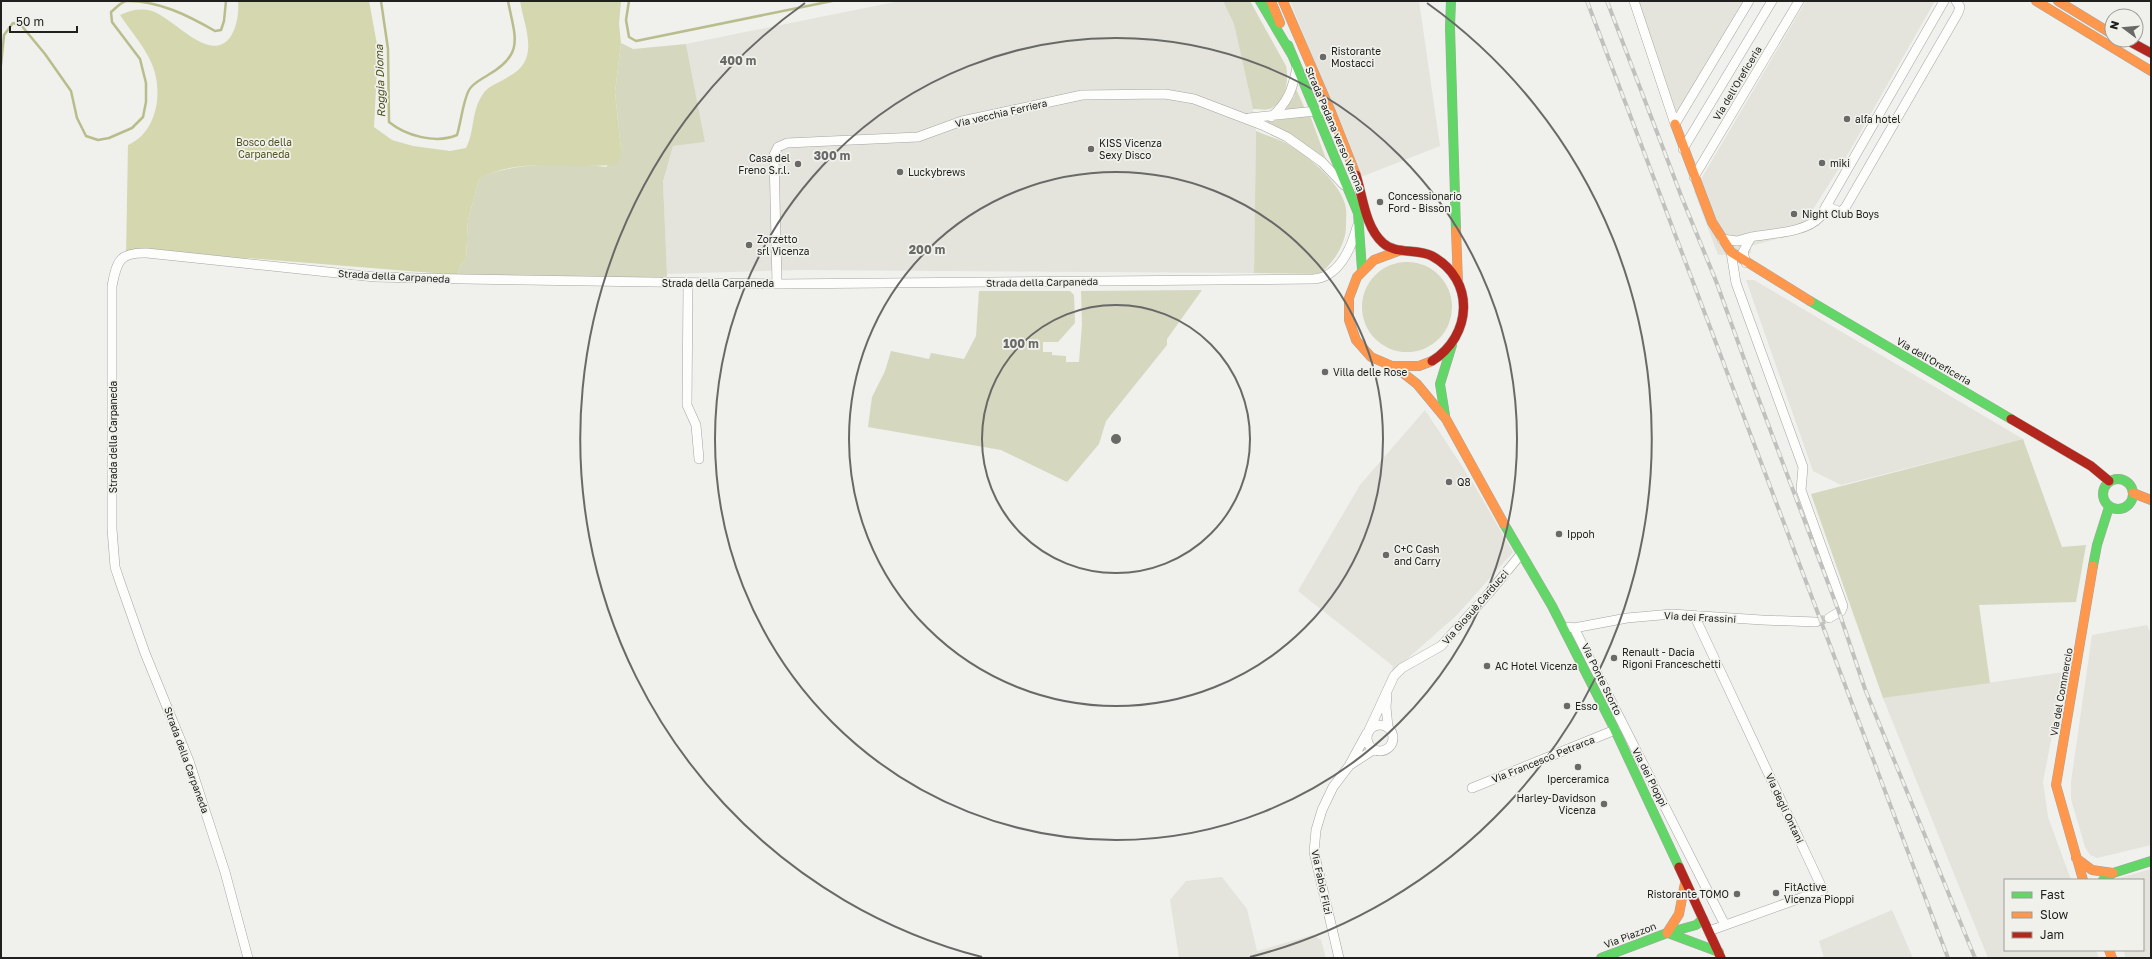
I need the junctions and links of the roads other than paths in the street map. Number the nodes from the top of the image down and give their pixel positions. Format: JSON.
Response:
{"nodes":[{"id":1,"x":1260,"y":1,"type":"edge"},
{"id":2,"x":1271,"y":1,"type":"edge"},
{"id":3,"x":1283,"y":1,"type":"edge"},
{"id":4,"x":1451,"y":1,"type":"edge"},
{"id":5,"x":1634,"y":1,"type":"edge"},
{"id":6,"x":1749,"y":1,"type":"edge"},
{"id":7,"x":1772,"y":1,"type":"edge"},
{"id":8,"x":1799,"y":1,"type":"edge"},
{"id":9,"x":1944,"y":1,"type":"edge"},
{"id":10,"x":1956,"y":1,"type":"edge"},
{"id":11,"x":2036,"y":1,"type":"edge"},
{"id":12,"x":2058,"y":1,"type":"edge"},
{"id":13,"x":2067,"y":4,"type":"edge"},
{"id":14,"x":2104,"y":28,"type":"edge"},
{"id":15,"x":2092,"y":34,"type":"junction"},
{"id":16,"x":2133,"y":48,"type":"edge"},
{"id":17,"x":2142,"y":48,"type":"edge"},
{"id":18,"x":2151,"y":53,"type":"edge"},
{"id":19,"x":1292,"y":55,"type":"junction"},
{"id":20,"x":2151,"y":60,"type":"edge"},
{"id":21,"x":1297,"y":67,"type":"junction"},
{"id":22,"x":2151,"y":71,"type":"edge"},
{"id":23,"x":2151,"y":82,"type":"edge"},
{"id":24,"x":1882,"y":109,"type":"junction"},
{"id":25,"x":1316,"y":111,"type":"junction"},
{"id":26,"x":1271,"y":117,"type":"junction"},
{"id":27,"x":1240,"y":118,"type":"junction"},
{"id":28,"x":1897,"y":118,"type":"junction"},
{"id":29,"x":1333,"y":119,"type":"junction"},
{"id":30,"x":1675,"y":124,"type":"junction"},
{"id":31,"x":1683,"y":149,"type":"junction"},
{"id":32,"x":1694,"y":177,"type":"junction"},
{"id":33,"x":1351,"y":194,"type":"junction"},
{"id":34,"x":1826,"y":206,"type":"junction"},
{"id":35,"x":1358,"y":220,"type":"junction"},
{"id":36,"x":1751,"y":237,"type":"junction"},
{"id":37,"x":1722,"y":239,"type":"junction"},
{"id":38,"x":1401,"y":250,"type":"junction"},
{"id":39,"x":1731,"y":252,"type":"junction"},
{"id":40,"x":1746,"y":263,"type":"junction"},
{"id":41,"x":1362,"y":270,"type":"junction"},
{"id":42,"x":1458,"y":282,"type":"junction"},
{"id":43,"x":688,"y":284,"type":"junction"},
{"id":44,"x":777,"y":284,"type":"junction"},
{"id":45,"x":1452,"y":344,"type":"junction"},
{"id":46,"x":1394,"y":366,"type":"junction"},
{"id":47,"x":1446,"y":419,"type":"junction"},
{"id":48,"x":699,"y":459,"type":"dead end"},
{"id":49,"x":2109,"y":481,"type":"junction"},
{"id":50,"x":2133,"y":493,"type":"junction"},
{"id":51,"x":2151,"y":500,"type":"edge"},
{"id":52,"x":2109,"y":507,"type":"junction"},
{"id":53,"x":1520,"y":554,"type":"junction"},
{"id":54,"x":1694,"y":615,"type":"junction"},
{"id":55,"x":1829,"y":618,"type":"tunnel mouth"},
{"id":56,"x":1816,"y":622,"type":"tunnel mouth"},
{"id":57,"x":1562,"y":626,"type":"junction"},
{"id":58,"x":1574,"y":628,"type":"junction"},
{"id":59,"x":1388,"y":685,"type":"junction"},
{"id":60,"x":1388,"y":727,"type":"junction"},
{"id":61,"x":1615,"y":730,"type":"junction"},
{"id":62,"x":1368,"y":731,"type":"junction"},
{"id":63,"x":1373,"y":750,"type":"junction"},
{"id":64,"x":1349,"y":766,"type":"junction"},
{"id":65,"x":1472,"y":788,"type":"dead end"},
{"id":66,"x":2076,"y":858,"type":"junction"},
{"id":67,"x":2151,"y":861,"type":"edge"},
{"id":68,"x":2113,"y":872,"type":"junction"},
{"id":69,"x":2083,"y":879,"type":"edge"},
{"id":70,"x":2104,"y":879,"type":"edge"},
{"id":71,"x":1685,"y":883,"type":"junction"},
{"id":72,"x":1703,"y":919,"type":"junction"},
{"id":73,"x":1673,"y":925,"type":"junction"},
{"id":74,"x":1725,"y":925,"type":"junction"},
{"id":75,"x":1709,"y":931,"type":"junction"},
{"id":76,"x":1667,"y":933,"type":"junction"},
{"id":77,"x":1720,"y":955,"type":"edge"},
{"id":78,"x":248,"y":958,"type":"edge"},
{"id":79,"x":1339,"y":958,"type":"edge"},
{"id":80,"x":1601,"y":958,"type":"edge"}],
"edges":[{"from":1,"to":19,"type":"main road"},
{"from":2,"to":19,"type":"main road","name":"Strada Padana verso Verona"},
{"from":3,"to":29,"type":"main road","name":"Strada Padana verso Verona"},
{"from":4,"to":42,"type":"main road"},
{"from":5,"to":30,"type":"street"},
{"from":6,"to":30,"type":"street"},
{"from":7,"to":31,"type":"street","name":"Via dell'Oreficeria"},
{"from":8,"to":32,"type":"street","name":"Via dell'Oreficeria"},
{"from":9,"to":24,"type":"street"},
{"from":10,"to":28,"type":"street"},
{"from":11,"to":15,"type":"main road"},
{"from":12,"to":13,"type":"main road"},
{"from":13,"to":14,"type":"main road"},
{"from":15,"to":22,"type":"main road"},
{"from":15,"to":23,"type":"main road"},
{"from":16,"to":20,"type":"main road"},
{"from":17,"to":18,"type":"main road"},
{"from":19,"to":21,"type":"main road","name":"Strada Padana verso Verona"},
{"from":21,"to":25,"type":"main road","name":"Strada Padana verso Verona"},
{"from":21,"to":26,"type":"street"},
{"from":24,"to":28,"type":"street"},
{"from":24,"to":34,"type":"street"},
{"from":25,"to":26,"type":"street","name":"Via vecchia Ferriera"},
{"from":25,"to":29,"type":"street"},
{"from":25,"to":33,"type":"main road","name":"Strada Padana verso Verona"},
{"from":26,"to":27,"type":"street","name":"Via vecchia Ferriera"},
{"from":27,"to":33,"type":"street","name":"Via vecchia Ferriera"},
{"from":27,"to":44,"type":"street","name":"Via vecchia Ferriera"},
{"from":28,"to":34,"type":"street"},
{"from":29,"to":38,"type":"main road","name":"Strada Padana verso Verona"},
{"from":30,"to":31,"type":"main road","name":"Via dell'Oreficeria"},
{"from":31,"to":32,"type":"main road","name":"Via dell'Oreficeria"},
{"from":32,"to":37,"type":"main road","name":"Via dell'Oreficeria"},
{"from":33,"to":35,"type":"main road","name":"Strada Padana verso Verona"},
{"from":34,"to":36,"type":"street"},
{"from":35,"to":41,"type":"main road","name":"Strada Padana verso Verona"},
{"from":35,"to":44,"type":"street","name":"Strada della Carpaneda"},
{"from":36,"to":37,"type":"street"},
{"from":36,"to":40,"type":"street"},
{"from":37,"to":39,"type":"main road","name":"Via dell'Oreficeria"},
{"from":38,"to":41,"type":"main road","name":"Strada Padana verso Verona"},
{"from":38,"to":42,"type":"main road","name":"Strada Padana verso Verona"},
{"from":39,"to":40,"type":"main road","name":"Via dell'Oreficeria"},
{"from":39,"to":55,"type":"street"},
{"from":40,"to":49,"type":"main road","name":"Via dell'Oreficeria"},
{"from":41,"to":46,"type":"main road","name":"Strada Padana verso Verona"},
{"from":42,"to":45,"type":"main road","name":"Strada Padana verso Verona"},
{"from":43,"to":44,"type":"street","name":"Strada della Carpaneda"},
{"from":43,"to":48,"type":"street"},
{"from":43,"to":78,"type":"street","name":"Strada della Carpaneda"},
{"from":45,"to":46,"type":"main road","name":"Strada Padana verso Verona"},
{"from":45,"to":47,"type":"main road","name":"Via Ponte Storto"},
{"from":46,"to":47,"type":"main road","name":"Via Ponte Storto"},
{"from":47,"to":53,"type":"main road","name":"Via Ponte Storto"},
{"from":49,"to":50,"type":"main road"},
{"from":49,"to":52,"type":"main road"},
{"from":50,"to":51,"type":"main road"},
{"from":50,"to":52,"type":"main road"},
{"from":52,"to":66,"type":"main road","name":"Via del Commercio"},
{"from":53,"to":57,"type":"main road","name":"Via Ponte Storto"},
{"from":53,"to":59,"type":"street","name":"Via Giosuè Carducci"},
{"from":54,"to":56,"type":"street","name":"Via dei Frassini"},
{"from":54,"to":58,"type":"street","name":"Via dei Frassini"},
{"from":54,"to":74,"type":"street","name":"Via degli Ontani"},
{"from":57,"to":58,"type":"street","name":"Via dei Frassini"},
{"from":57,"to":61,"type":"main road","name":"Via Ponte Storto"},
{"from":58,"to":74,"type":"street","name":"Via dei Pioppi"},
{"from":59,"to":60,"type":"street"},
{"from":59,"to":62,"type":"street","name":"Via Giosuè Carducci"},
{"from":60,"to":62,"type":"street"},
{"from":60,"to":63,"type":"street"},
{"from":61,"to":65,"type":"street","name":"Via Francesco Petrarca"},
{"from":61,"to":71,"type":"main road","name":"Via Ponte Storto"},
{"from":62,"to":63,"type":"street"},
{"from":62,"to":64,"type":"street","name":"Via Fabio Filzi"},
{"from":63,"to":64,"type":"street","name":"Via Fabio Filzi"},
{"from":64,"to":79,"type":"street","name":"Via Fabio Filzi"},
{"from":66,"to":68,"type":"main road"},
{"from":66,"to":69,"type":"main road","name":"Via del Commercio"},
{"from":67,"to":68,"type":"main road"},
{"from":68,"to":70,"type":"main road"},
{"from":71,"to":72,"type":"main road","name":"Via Ponte Storto"},
{"from":71,"to":73,"type":"main road","name":"Via Piazzon"},
{"from":72,"to":73,"type":"main road"},
{"from":72,"to":75,"type":"main road","name":"Via Ponte Storto"},
{"from":72,"to":76,"type":"main road","name":"Via Piazzon"},
{"from":73,"to":76,"type":"main road","name":"Via Piazzon"},
{"from":74,"to":75,"type":"street","name":"Via degli Ontani"},
{"from":75,"to":77,"type":"main road","name":"Via Ponte Storto"},
{"from":76,"to":77,"type":"main road","name":"Via Piazzon"},
{"from":76,"to":80,"type":"main road","name":"Via Piazzon"}]}
